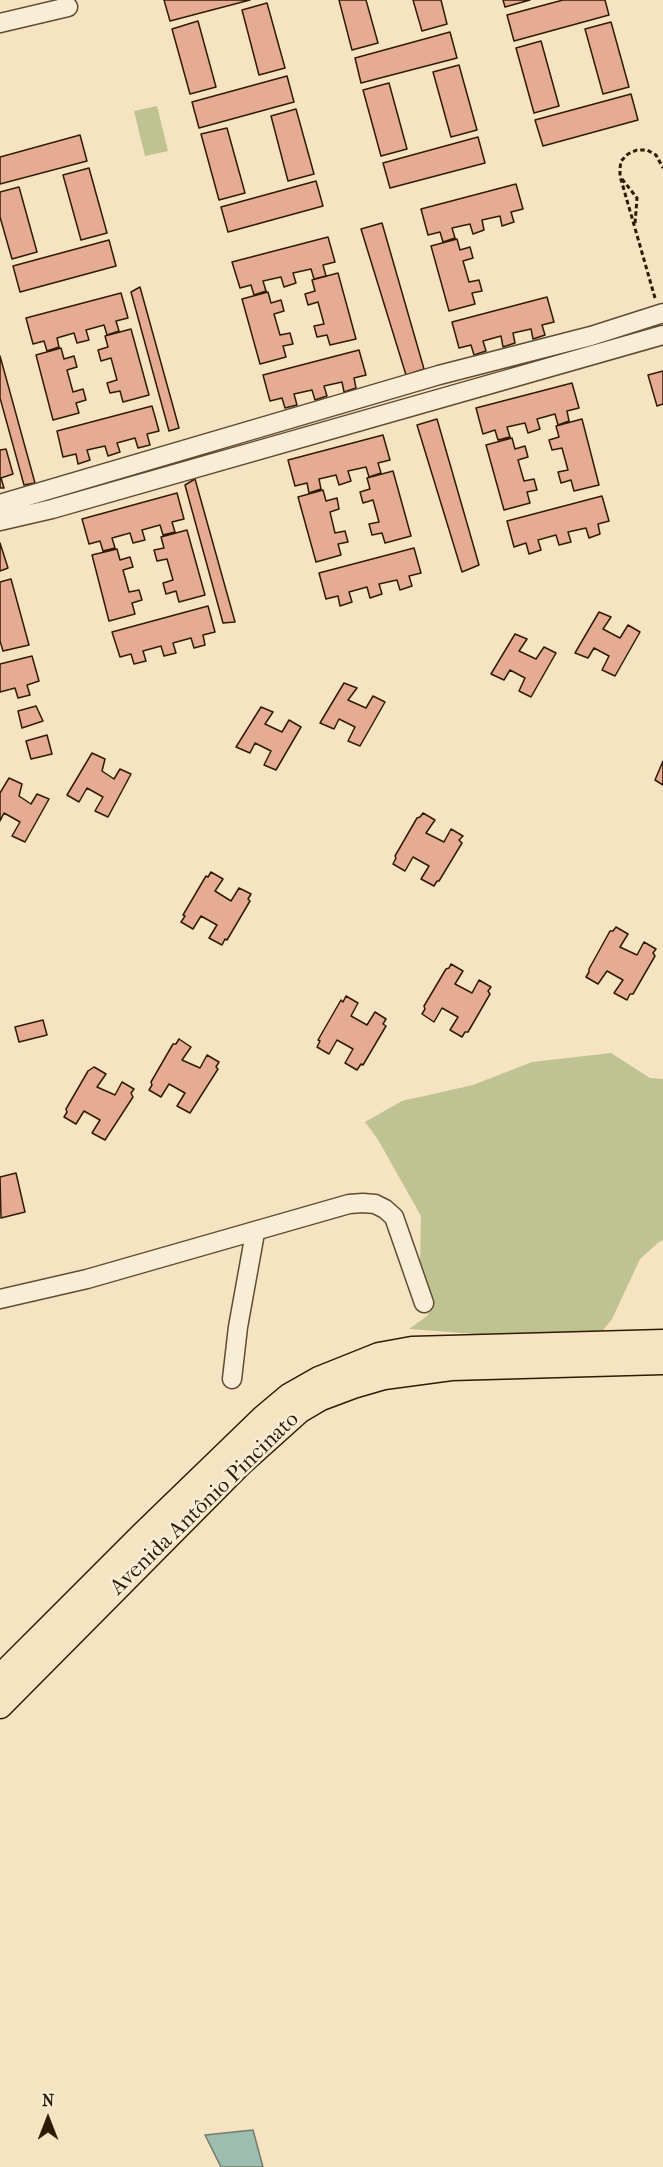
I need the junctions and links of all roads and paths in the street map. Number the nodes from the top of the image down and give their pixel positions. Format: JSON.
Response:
{"nodes":[{"id":1,"x":68,"y":7,"type":"dead end"},
{"id":2,"x":0,"y":22,"type":"edge"},
{"id":3,"x":663,"y":168,"type":"edge"},
{"id":4,"x":621,"y":178,"type":"junction"},
{"id":5,"x":635,"y":227,"type":"junction"},
{"id":6,"x":661,"y":314,"type":"edge"},
{"id":7,"x":663,"y":335,"type":"edge"},
{"id":8,"x":0,"y":504,"type":"edge"},
{"id":9,"x":0,"y":521,"type":"edge"},
{"id":10,"x":255,"y":1233,"type":"junction"},
{"id":11,"x":0,"y":1299,"type":"edge"},
{"id":12,"x":424,"y":1303,"type":"dead end"},
{"id":13,"x":663,"y":1342,"type":"edge"},
{"id":14,"x":663,"y":1362,"type":"edge"},
{"id":15,"x":232,"y":1379,"type":"dead end"},
{"id":16,"x":0,"y":1677,"type":"edge"},
{"id":17,"x":0,"y":1706,"type":"edge"}],
"edges":[{"from":1,"to":2,"type":"street"},
{"from":3,"to":4,"type":"path"},
{"from":4,"to":5,"type":"path"},
{"from":4,"to":5,"type":"path"},
{"from":5,"to":6,"type":"path"},
{"from":6,"to":8,"type":"street"},
{"from":7,"to":9,"type":"street"},
{"from":10,"to":11,"type":"street"},
{"from":10,"to":12,"type":"street"},
{"from":10,"to":15,"type":"street"},
{"from":13,"to":16,"type":"main road","name":"Avenida Antônio Pincinato"},
{"from":14,"to":17,"type":"main road","name":"Avenida Antônio Pincinato"}]}
